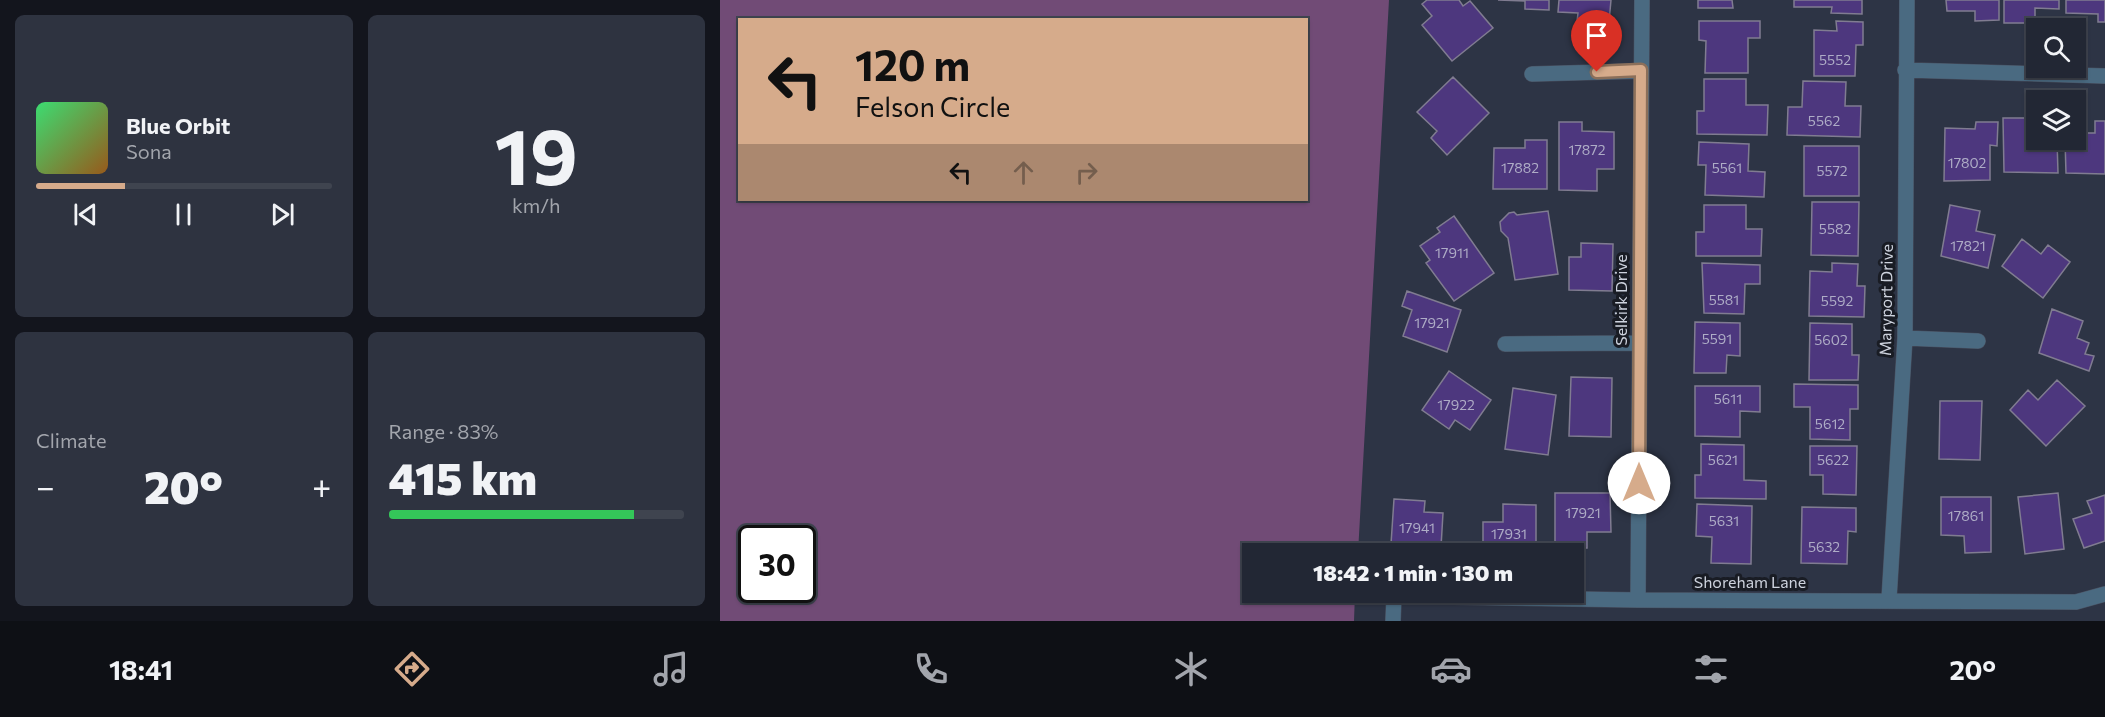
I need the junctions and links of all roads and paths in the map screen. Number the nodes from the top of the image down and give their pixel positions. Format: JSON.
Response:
{"nodes":[{"id":1,"x":1642,"y":0,"type":"edge"},
{"id":2,"x":1907,"y":0,"type":"edge"},
{"id":3,"x":1641,"y":70,"type":"junction"},
{"id":4,"x":1905,"y":70,"type":"junction"},
{"id":5,"x":1532,"y":74,"type":"dead end"},
{"id":6,"x":2105,"y":76,"type":"edge"},
{"id":7,"x":1905,"y":338,"type":"junction"},
{"id":8,"x":1978,"y":341,"type":"dead end"},
{"id":9,"x":1639,"y":343,"type":"junction"},
{"id":10,"x":1505,"y":344,"type":"dead end"},
{"id":11,"x":2105,"y":594,"type":"edge"},
{"id":12,"x":1889,"y":599,"type":"junction"},
{"id":13,"x":1638,"y":600,"type":"junction"},
{"id":14,"x":1393,"y":621,"type":"edge"}],
"edges":[{"from":1,"to":3,"type":"street","name":"Selkirk Drive"},
{"from":2,"to":4,"type":"street","name":"Maryport Drive"},
{"from":3,"to":5,"type":"street"},
{"from":3,"to":9,"type":"street","name":"Selkirk Drive"},
{"from":4,"to":6,"type":"street"},
{"from":4,"to":7,"type":"street","name":"Maryport Drive"},
{"from":7,"to":8,"type":"street"},
{"from":7,"to":12,"type":"street","name":"Maryport Drive"},
{"from":9,"to":10,"type":"street"},
{"from":9,"to":13,"type":"street","name":"Selkirk Drive"},
{"from":11,"to":12,"type":"street","name":"Shoreham Lane"},
{"from":12,"to":13,"type":"street","name":"Shoreham Lane"},
{"from":13,"to":14,"type":"street","name":"Shoreham Lane"}]}
